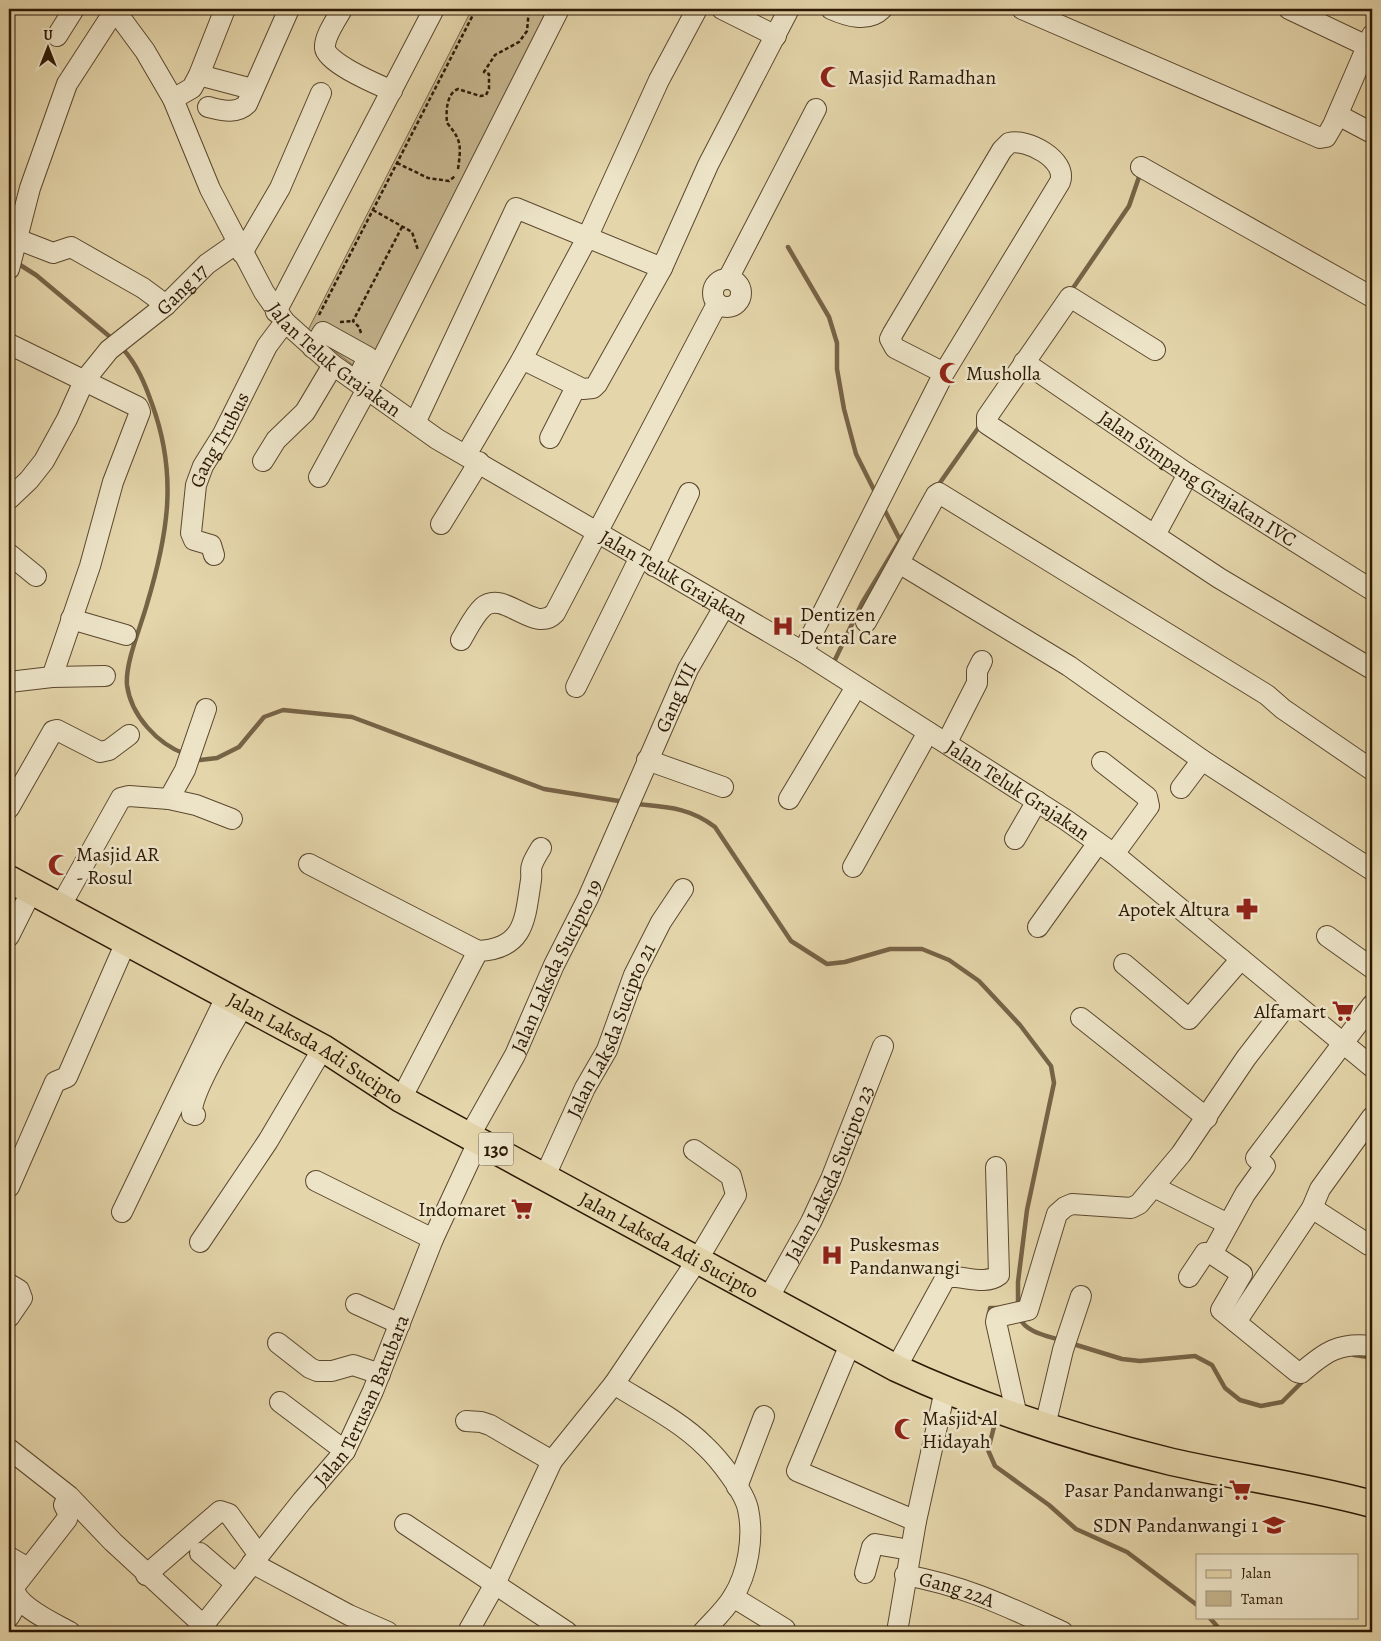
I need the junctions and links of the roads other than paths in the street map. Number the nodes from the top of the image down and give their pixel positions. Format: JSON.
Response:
{"nodes":[{"id":1,"x":74,"y":9,"type":"edge"},
{"id":2,"x":115,"y":9,"type":"edge"},
{"id":3,"x":225,"y":9,"type":"edge"},
{"id":4,"x":289,"y":9,"type":"edge"},
{"id":5,"x":342,"y":9,"type":"edge"},
{"id":6,"x":434,"y":9,"type":"edge"},
{"id":7,"x":559,"y":9,"type":"edge"},
{"id":8,"x":697,"y":9,"type":"edge"},
{"id":9,"x":722,"y":9,"type":"edge"},
{"id":10,"x":789,"y":9,"type":"edge"},
{"id":11,"x":831,"y":9,"type":"edge"},
{"id":12,"x":882,"y":9,"type":"edge"},
{"id":13,"x":1022,"y":9,"type":"edge"},
{"id":14,"x":1290,"y":9,"type":"edge"},
{"id":15,"x":57,"y":36,"type":"dead end"},
{"id":16,"x":776,"y":36,"type":"junction"},
{"id":17,"x":1369,"y":49,"type":"edge"},
{"id":18,"x":199,"y":75,"type":"junction"},
{"id":19,"x":252,"y":89,"type":"junction"},
{"id":20,"x":392,"y":91,"type":"junction"},
{"id":21,"x":322,"y":93,"type":"dead end"},
{"id":22,"x":173,"y":99,"type":"junction"},
{"id":23,"x":208,"y":107,"type":"dead end"},
{"id":24,"x":816,"y":109,"type":"dead end"},
{"id":25,"x":1335,"y":120,"type":"junction"},
{"id":26,"x":1372,"y":133,"type":"edge"},
{"id":27,"x":1141,"y":167,"type":"dead end"},
{"id":28,"x":587,"y":238,"type":"junction"},
{"id":29,"x":16,"y":244,"type":"junction"},
{"id":30,"x":239,"y":248,"type":"junction"},
{"id":31,"x":662,"y":268,"type":"junction"},
{"id":32,"x":9,"y":269,"type":"edge"},
{"id":33,"x":1372,"y":297,"type":"edge"},
{"id":34,"x":166,"y":305,"type":"junction"},
{"id":35,"x":280,"y":317,"type":"junction"},
{"id":36,"x":318,"y":340,"type":"junction"},
{"id":37,"x":9,"y":344,"type":"edge"},
{"id":38,"x":1155,"y":350,"type":"dead end"},
{"id":39,"x":522,"y":359,"type":"junction"},
{"id":40,"x":1024,"y":362,"type":"junction"},
{"id":41,"x":333,"y":365,"type":"junction"},
{"id":42,"x":944,"y":373,"type":"junction"},
{"id":43,"x":84,"y":381,"type":"junction"},
{"id":44,"x":361,"y":386,"type":"junction"},
{"id":45,"x":576,"y":387,"type":"junction"},
{"id":46,"x":415,"y":423,"type":"junction"},
{"id":47,"x":550,"y":438,"type":"dead end"},
{"id":48,"x":472,"y":459,"type":"junction"},
{"id":49,"x":263,"y":461,"type":"dead end"},
{"id":50,"x":1188,"y":474,"type":"junction"},
{"id":51,"x":319,"y":477,"type":"dead end"},
{"id":52,"x":689,"y":493,"type":"dead end"},
{"id":53,"x":9,"y":499,"type":"edge"},
{"id":54,"x":441,"y":524,"type":"dead end"},
{"id":55,"x":599,"y":533,"type":"junction"},
{"id":56,"x":1155,"y":535,"type":"junction"},
{"id":57,"x":9,"y":554,"type":"edge"},
{"id":58,"x":214,"y":555,"type":"dead end"},
{"id":59,"x":647,"y":562,"type":"junction"},
{"id":60,"x":899,"y":563,"type":"junction"},
{"id":61,"x":36,"y":576,"type":"dead end"},
{"id":62,"x":1372,"y":590,"type":"edge"},
{"id":63,"x":724,"y":607,"type":"junction"},
{"id":64,"x":71,"y":620,"type":"junction"},
{"id":65,"x":866,"y":622,"type":"dead end"},
{"id":66,"x":126,"y":635,"type":"dead end"},
{"id":67,"x":460,"y":640,"type":"dead end"},
{"id":68,"x":804,"y":652,"type":"junction"},
{"id":69,"x":982,"y":661,"type":"dead end"},
{"id":70,"x":1372,"y":669,"type":"edge"},
{"id":71,"x":105,"y":676,"type":"dead end"},
{"id":72,"x":52,"y":677,"type":"junction"},
{"id":73,"x":9,"y":682,"type":"edge"},
{"id":74,"x":576,"y":687,"type":"dead end"},
{"id":75,"x":856,"y":687,"type":"junction"},
{"id":76,"x":206,"y":709,"type":"dead end"},
{"id":77,"x":928,"y":732,"type":"junction"},
{"id":78,"x":129,"y":735,"type":"dead end"},
{"id":79,"x":946,"y":742,"type":"junction"},
{"id":80,"x":648,"y":760,"type":"junction"},
{"id":81,"x":1202,"y":760,"type":"junction"},
{"id":82,"x":1102,"y":762,"type":"dead end"},
{"id":83,"x":1372,"y":770,"type":"edge"},
{"id":84,"x":723,"y":787,"type":"dead end"},
{"id":85,"x":1181,"y":788,"type":"dead end"},
{"id":86,"x":633,"y":791,"type":"joint"},
{"id":87,"x":169,"y":799,"type":"junction"},
{"id":88,"x":789,"y":799,"type":"dead end"},
{"id":89,"x":1037,"y":801,"type":"junction"},
{"id":90,"x":9,"y":808,"type":"edge"},
{"id":91,"x":232,"y":819,"type":"dead end"},
{"id":92,"x":1015,"y":839,"type":"dead end"},
{"id":93,"x":1098,"y":843,"type":"junction"},
{"id":94,"x":540,"y":848,"type":"dead end"},
{"id":95,"x":1114,"y":854,"type":"junction"},
{"id":96,"x":309,"y":864,"type":"dead end"},
{"id":97,"x":853,"y":867,"type":"dead end"},
{"id":98,"x":1372,"y":870,"type":"edge"},
{"id":99,"x":9,"y":880,"type":"edge"},
{"id":100,"x":682,"y":889,"type":"dead end"},
{"id":101,"x":32,"y":892,"type":"junction"},
{"id":102,"x":60,"y":907,"type":"junction"},
{"id":103,"x":1038,"y":927,"type":"dead end"},
{"id":104,"x":9,"y":936,"type":"edge"},
{"id":105,"x":1326,"y":936,"type":"dead end"},
{"id":106,"x":126,"y":942,"type":"junction"},
{"id":107,"x":478,"y":951,"type":"junction"},
{"id":108,"x":1241,"y":959,"type":"junction"},
{"id":109,"x":1124,"y":964,"type":"dead end"},
{"id":110,"x":1372,"y":968,"type":"edge"},
{"id":111,"x":235,"y":1001,"type":"junction"},
{"id":112,"x":1290,"y":1001,"type":"junction"},
{"id":113,"x":1372,"y":1005,"type":"edge"},
{"id":114,"x":1081,"y":1018,"type":"dead end"},
{"id":115,"x":1344,"y":1044,"type":"junction"},
{"id":116,"x":884,"y":1046,"type":"dead end"},
{"id":117,"x":323,"y":1048,"type":"junction"},
{"id":118,"x":1372,"y":1066,"type":"edge"},
{"id":119,"x":401,"y":1099,"type":"junction"},
{"id":120,"x":195,"y":1115,"type":"dead end"},
{"id":121,"x":1372,"y":1117,"type":"edge"},
{"id":122,"x":1207,"y":1118,"type":"junction"},
{"id":123,"x":474,"y":1138,"type":"junction"},
{"id":124,"x":694,"y":1150,"type":"dead end"},
{"id":125,"x":996,"y":1167,"type":"dead end"},
{"id":126,"x":545,"y":1176,"type":"junction"},
{"id":127,"x":316,"y":1180,"type":"dead end"},
{"id":128,"x":9,"y":1187,"type":"edge"},
{"id":129,"x":1154,"y":1187,"type":"junction"},
{"id":130,"x":1312,"y":1208,"type":"junction"},
{"id":131,"x":122,"y":1212,"type":"dead end"},
{"id":132,"x":1228,"y":1224,"type":"junction"},
{"id":133,"x":433,"y":1239,"type":"junction"},
{"id":134,"x":200,"y":1242,"type":"dead end"},
{"id":135,"x":1371,"y":1244,"type":"edge"},
{"id":136,"x":1212,"y":1254,"type":"junction"},
{"id":137,"x":698,"y":1258,"type":"junction"},
{"id":138,"x":1189,"y":1276,"type":"dead end"},
{"id":139,"x":9,"y":1284,"type":"edge"},
{"id":140,"x":1081,"y":1296,"type":"dead end"},
{"id":141,"x":769,"y":1297,"type":"junction"},
{"id":142,"x":356,"y":1304,"type":"dead end"},
{"id":143,"x":9,"y":1317,"type":"edge"},
{"id":144,"x":1236,"y":1322,"type":"junction"},
{"id":145,"x":400,"y":1324,"type":"junction"},
{"id":146,"x":851,"y":1342,"type":"junction"},
{"id":147,"x":278,"y":1344,"type":"dead end"},
{"id":148,"x":1372,"y":1346,"type":"edge"},
{"id":149,"x":896,"y":1368,"type":"junction"},
{"id":150,"x":380,"y":1374,"type":"junction"},
{"id":151,"x":614,"y":1384,"type":"junction"},
{"id":152,"x":945,"y":1390,"type":"junction"},
{"id":153,"x":280,"y":1402,"type":"dead end"},
{"id":154,"x":764,"y":1416,"type":"dead end"},
{"id":155,"x":1017,"y":1416,"type":"junction"},
{"id":156,"x":466,"y":1422,"type":"dead end"},
{"id":157,"x":1045,"y":1426,"type":"junction"},
{"id":158,"x":9,"y":1449,"type":"edge"},
{"id":159,"x":345,"y":1452,"type":"junction"},
{"id":160,"x":552,"y":1461,"type":"junction"},
{"id":161,"x":737,"y":1487,"type":"junction"},
{"id":162,"x":68,"y":1496,"type":"junction"},
{"id":163,"x":1372,"y":1504,"type":"edge"},
{"id":164,"x":916,"y":1521,"type":"junction"},
{"id":165,"x":405,"y":1524,"type":"dead end"},
{"id":166,"x":910,"y":1550,"type":"junction"},
{"id":167,"x":200,"y":1553,"type":"dead end"},
{"id":168,"x":9,"y":1557,"type":"edge"},
{"id":169,"x":256,"y":1559,"type":"junction"},
{"id":170,"x":28,"y":1568,"type":"junction"},
{"id":171,"x":865,"y":1573,"type":"dead end"},
{"id":172,"x":146,"y":1574,"type":"junction"},
{"id":173,"x":905,"y":1575,"type":"junction"},
{"id":174,"x":236,"y":1584,"type":"junction"},
{"id":175,"x":495,"y":1584,"type":"junction"},
{"id":176,"x":733,"y":1597,"type":"junction"},
{"id":177,"x":20,"y":1600,"type":"junction"},
{"id":178,"x":9,"y":1617,"type":"edge"},
{"id":179,"x":201,"y":1629,"type":"edge"},
{"id":180,"x":785,"y":1629,"type":"dead end"},
{"id":181,"x":469,"y":1630,"type":"dead end"},
{"id":182,"x":70,"y":1632,"type":"edge"},
{"id":183,"x":388,"y":1632,"type":"edge"},
{"id":184,"x":567,"y":1632,"type":"edge"},
{"id":185,"x":703,"y":1632,"type":"edge"},
{"id":186,"x":896,"y":1632,"type":"edge"},
{"id":187,"x":1063,"y":1632,"type":"edge"}],
"edges":[{"from":1,"to":15,"type":"street"},
{"from":2,"to":22,"type":"street","name":"Jalan Teluk Grajakan"},
{"from":2,"to":29,"type":"street"},
{"from":3,"to":18,"type":"street"},
{"from":4,"to":19,"type":"street"},
{"from":5,"to":20,"type":"street"},
{"from":6,"to":20,"type":"street"},
{"from":7,"to":44,"type":"street"},
{"from":8,"to":28,"type":"street"},
{"from":9,"to":16,"type":"street"},
{"from":10,"to":16,"type":"street"},
{"from":11,"to":12,"type":"street"},
{"from":13,"to":25,"type":"street"},
{"from":14,"to":17,"type":"street"},
{"from":16,"to":31,"type":"street"},
{"from":17,"to":25,"type":"street"},
{"from":18,"to":19,"type":"street"},
{"from":18,"to":22,"type":"street"},
{"from":19,"to":23,"type":"street"},
{"from":20,"to":35,"type":"street"},
{"from":21,"to":30,"type":"street"},
{"from":22,"to":30,"type":"street","name":"Jalan Teluk Grajakan"},
{"from":24,"to":55,"type":"street"},
{"from":25,"to":26,"type":"street"},
{"from":27,"to":33,"type":"street"},
{"from":28,"to":31,"type":"street"},
{"from":28,"to":39,"type":"street"},
{"from":28,"to":46,"type":"street"},
{"from":29,"to":32,"type":"street"},
{"from":29,"to":34,"type":"street"},
{"from":30,"to":34,"type":"street","name":"Gang 17"},
{"from":30,"to":35,"type":"street","name":"Jalan Teluk Grajakan"},
{"from":31,"to":45,"type":"street"},
{"from":34,"to":43,"type":"street","name":"Gang 17"},
{"from":35,"to":36,"type":"street","name":"Jalan Teluk Grajakan"},
{"from":35,"to":58,"type":"street","name":"Gang Trubus"},
{"from":36,"to":41,"type":"street","name":"Jalan Teluk Grajakan"},
{"from":36,"to":44,"type":"street"},
{"from":37,"to":43,"type":"street"},
{"from":38,"to":40,"type":"street"},
{"from":39,"to":45,"type":"street"},
{"from":39,"to":48,"type":"street"},
{"from":40,"to":50,"type":"street","name":"Jalan Simpang Grajakan IVC"},
{"from":40,"to":56,"type":"street"},
{"from":41,"to":44,"type":"street","name":"Jalan Teluk Grajakan"},
{"from":41,"to":49,"type":"street"},
{"from":42,"to":42,"type":"street"},
{"from":42,"to":68,"type":"street"},
{"from":43,"to":53,"type":"street","name":"Gang 17"},
{"from":43,"to":64,"type":"street"},
{"from":44,"to":46,"type":"street","name":"Jalan Teluk Grajakan"},
{"from":44,"to":51,"type":"street"},
{"from":45,"to":47,"type":"street"},
{"from":46,"to":48,"type":"street","name":"Jalan Teluk Grajakan"},
{"from":48,"to":54,"type":"street"},
{"from":48,"to":55,"type":"street","name":"Jalan Teluk Grajakan"},
{"from":50,"to":56,"type":"street"},
{"from":50,"to":62,"type":"street","name":"Jalan Simpang Grajakan IVC"},
{"from":52,"to":59,"type":"street"},
{"from":55,"to":59,"type":"street","name":"Jalan Teluk Grajakan"},
{"from":55,"to":67,"type":"street"},
{"from":56,"to":70,"type":"street"},
{"from":57,"to":61,"type":"street"},
{"from":59,"to":63,"type":"street","name":"Jalan Teluk Grajakan"},
{"from":59,"to":74,"type":"street"},
{"from":60,"to":65,"type":"street"},
{"from":60,"to":81,"type":"street"},
{"from":60,"to":83,"type":"street"},
{"from":63,"to":68,"type":"street","name":"Jalan Teluk Grajakan"},
{"from":63,"to":80,"type":"street","name":"Gang VII"},
{"from":64,"to":66,"type":"street"},
{"from":64,"to":72,"type":"street"},
{"from":68,"to":75,"type":"street","name":"Jalan Teluk Grajakan"},
{"from":69,"to":79,"type":"street"},
{"from":71,"to":72,"type":"street"},
{"from":72,"to":73,"type":"street"},
{"from":75,"to":77,"type":"street","name":"Jalan Teluk Grajakan"},
{"from":75,"to":88,"type":"street"},
{"from":76,"to":87,"type":"street"},
{"from":77,"to":79,"type":"street","name":"Jalan Teluk Grajakan"},
{"from":77,"to":97,"type":"street"},
{"from":78,"to":90,"type":"street"},
{"from":79,"to":89,"type":"street","name":"Jalan Teluk Grajakan"},
{"from":80,"to":84,"type":"street"},
{"from":80,"to":86,"type":"street","name":"Gang VII"},
{"from":81,"to":85,"type":"street"},
{"from":81,"to":98,"type":"street"},
{"from":82,"to":95,"type":"street"},
{"from":86,"to":123,"type":"street","name":"Jalan Laksda Sucipto 19"},
{"from":87,"to":91,"type":"street"},
{"from":87,"to":102,"type":"street"},
{"from":89,"to":92,"type":"street"},
{"from":89,"to":93,"type":"street","name":"Jalan Teluk Grajakan"},
{"from":93,"to":95,"type":"street","name":"Jalan Teluk Grajakan"},
{"from":93,"to":103,"type":"street"},
{"from":94,"to":107,"type":"street"},
{"from":95,"to":108,"type":"street","name":"Jalan Teluk Grajakan"},
{"from":96,"to":107,"type":"street"},
{"from":99,"to":101,"type":"main road","name":"Jalan Laksda Adi Sucipto","number":"130"},
{"from":100,"to":126,"type":"street","name":"Jalan Laksda Sucipto 21"},
{"from":101,"to":102,"type":"main road","name":"Jalan Laksda Adi Sucipto","number":"130"},
{"from":101,"to":104,"type":"street"},
{"from":102,"to":106,"type":"main road","name":"Jalan Laksda Adi Sucipto","number":"130"},
{"from":105,"to":110,"type":"street"},
{"from":106,"to":111,"type":"main road","name":"Jalan Laksda Adi Sucipto","number":"130"},
{"from":106,"to":128,"type":"street"},
{"from":107,"to":119,"type":"street"},
{"from":108,"to":109,"type":"street"},
{"from":108,"to":112,"type":"street","name":"Jalan Teluk Grajakan"},
{"from":111,"to":117,"type":"main road","name":"Jalan Laksda Adi Sucipto","number":"130"},
{"from":111,"to":120,"type":"street"},
{"from":111,"to":131,"type":"street"},
{"from":112,"to":115,"type":"street","name":"Jalan Teluk Grajakan"},
{"from":112,"to":122,"type":"street"},
{"from":113,"to":115,"type":"street"},
{"from":114,"to":122,"type":"street"},
{"from":115,"to":118,"type":"street","name":"Jalan Teluk Grajakan"},
{"from":115,"to":132,"type":"street"},
{"from":116,"to":141,"type":"street","name":"Jalan Laksda Sucipto 23"},
{"from":117,"to":119,"type":"main road","name":"Jalan Laksda Adi Sucipto","number":"130"},
{"from":117,"to":134,"type":"street"},
{"from":119,"to":123,"type":"main road","name":"Jalan Laksda Adi Sucipto","number":"130"},
{"from":121,"to":130,"type":"street"},
{"from":122,"to":129,"type":"street"},
{"from":123,"to":126,"type":"main road","name":"Jalan Laksda Adi Sucipto","number":"130"},
{"from":123,"to":133,"type":"street","name":"Jalan Terusan Batubara"},
{"from":124,"to":137,"type":"street"},
{"from":125,"to":149,"type":"street"},
{"from":126,"to":137,"type":"main road","name":"Jalan Laksda Adi Sucipto","number":"130"},
{"from":127,"to":133,"type":"street"},
{"from":129,"to":132,"type":"street"},
{"from":129,"to":155,"type":"street"},
{"from":130,"to":135,"type":"street"},
{"from":130,"to":144,"type":"street"},
{"from":132,"to":136,"type":"street"},
{"from":133,"to":145,"type":"street","name":"Jalan Terusan Batubara"},
{"from":136,"to":138,"type":"street"},
{"from":136,"to":144,"type":"street"},
{"from":137,"to":141,"type":"main road","name":"Jalan Laksda Adi Sucipto","number":"130"},
{"from":137,"to":151,"type":"street"},
{"from":139,"to":143,"type":"street"},
{"from":140,"to":157,"type":"street"},
{"from":141,"to":146,"type":"main road","name":"Jalan Laksda Adi Sucipto","number":"130"},
{"from":142,"to":145,"type":"street"},
{"from":144,"to":148,"type":"street"},
{"from":145,"to":150,"type":"street","name":"Jalan Terusan Batubara"},
{"from":146,"to":149,"type":"main road","name":"Jalan Laksda Adi Sucipto","number":"130"},
{"from":146,"to":164,"type":"street"},
{"from":147,"to":150,"type":"street"},
{"from":149,"to":152,"type":"main road","name":"Jalan Laksda Adi Sucipto","number":"130"},
{"from":150,"to":159,"type":"street","name":"Jalan Terusan Batubara"},
{"from":151,"to":160,"type":"street"},
{"from":151,"to":161,"type":"street"},
{"from":152,"to":155,"type":"main road","name":"Jalan Laksda Adi Sucipto","number":"130"},
{"from":152,"to":164,"type":"street"},
{"from":153,"to":159,"type":"street"},
{"from":154,"to":161,"type":"street"},
{"from":155,"to":157,"type":"main road","name":"Jalan Laksda Adi Sucipto","number":"130"},
{"from":156,"to":160,"type":"street"},
{"from":157,"to":163,"type":"main road","name":"Jalan Laksda Adi Sucipto","number":"130"},
{"from":158,"to":162,"type":"street"},
{"from":159,"to":169,"type":"street","name":"Jalan Terusan Batubara"},
{"from":160,"to":175,"type":"street"},
{"from":161,"to":176,"type":"street"},
{"from":162,"to":170,"type":"street"},
{"from":162,"to":172,"type":"street"},
{"from":164,"to":166,"type":"street"},
{"from":165,"to":175,"type":"street"},
{"from":166,"to":171,"type":"street"},
{"from":166,"to":173,"type":"street"},
{"from":167,"to":174,"type":"street"},
{"from":168,"to":170,"type":"street"},
{"from":169,"to":172,"type":"street"},
{"from":169,"to":174,"type":"street","name":"Jalan Terusan Batubara"},
{"from":169,"to":183,"type":"street"},
{"from":170,"to":177,"type":"street"},
{"from":172,"to":179,"type":"street"},
{"from":173,"to":186,"type":"street"},
{"from":173,"to":187,"type":"street","name":"Gang 22A"},
{"from":174,"to":179,"type":"street","name":"Jalan Terusan Batubara"},
{"from":175,"to":181,"type":"street"},
{"from":175,"to":184,"type":"street"},
{"from":176,"to":180,"type":"street"},
{"from":176,"to":185,"type":"street"},
{"from":177,"to":178,"type":"street"},
{"from":177,"to":182,"type":"street"}]}
